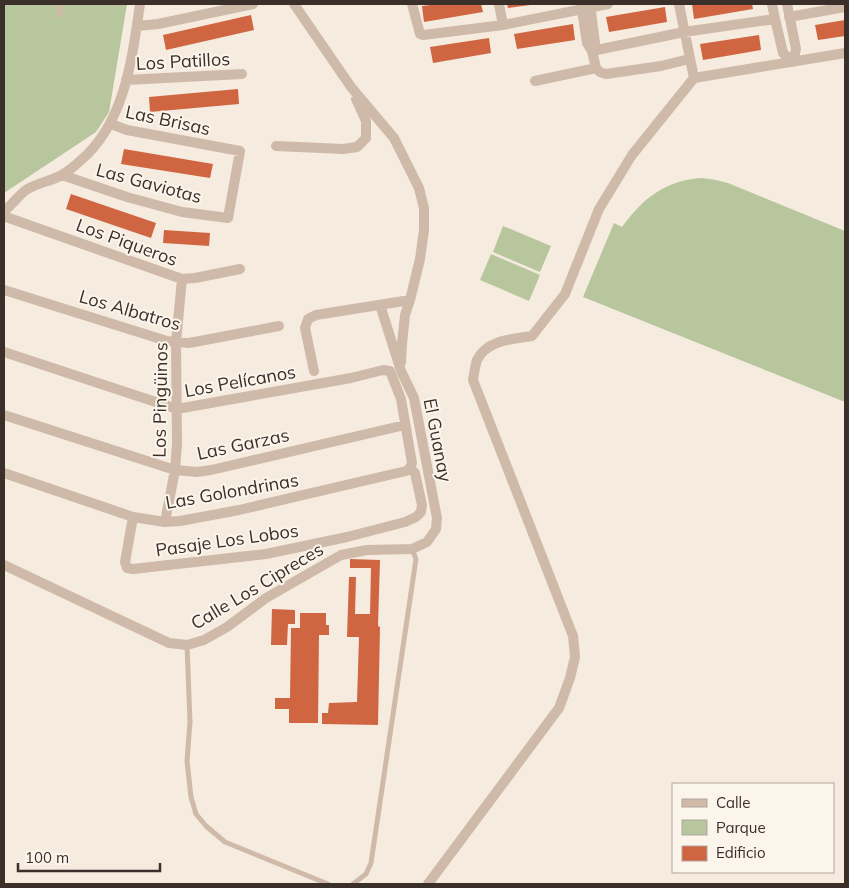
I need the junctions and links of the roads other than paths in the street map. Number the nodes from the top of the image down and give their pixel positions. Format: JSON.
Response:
{"nodes":[{"id":1,"x":61,"y":4,"type":"edge"},
{"id":2,"x":140,"y":4,"type":"edge"},
{"id":3,"x":253,"y":4,"type":"edge"},
{"id":4,"x":294,"y":4,"type":"edge"},
{"id":5,"x":412,"y":4,"type":"edge"},
{"id":6,"x":499,"y":4,"type":"edge"},
{"id":7,"x":608,"y":4,"type":"edge"},
{"id":8,"x":680,"y":4,"type":"edge"},
{"id":9,"x":772,"y":4,"type":"edge"},
{"id":10,"x":787,"y":4,"type":"edge"},
{"id":11,"x":586,"y":6,"type":"edge"},
{"id":12,"x":845,"y":7,"type":"edge"},
{"id":13,"x":60,"y":15,"type":"dead end"},
{"id":14,"x":789,"y":17,"type":"junction"},
{"id":15,"x":775,"y":19,"type":"junction"},
{"id":16,"x":503,"y":24,"type":"junction"},
{"id":17,"x":137,"y":26,"type":"junction"},
{"id":18,"x":684,"y":32,"type":"junction"},
{"id":19,"x":592,"y":51,"type":"junction"},
{"id":20,"x":845,"y":53,"type":"edge"},
{"id":21,"x":689,"y":59,"type":"junction"},
{"id":22,"x":793,"y":62,"type":"junction"},
{"id":23,"x":596,"y":68,"type":"junction"},
{"id":24,"x":242,"y":74,"type":"dead end"},
{"id":25,"x":694,"y":78,"type":"junction"},
{"id":26,"x":126,"y":80,"type":"junction"},
{"id":27,"x":535,"y":81,"type":"dead end"},
{"id":28,"x":351,"y":87,"type":"junction"},
{"id":29,"x":111,"y":124,"type":"junction"},
{"id":30,"x":276,"y":146,"type":"dead end"},
{"id":31,"x":62,"y":175,"type":"junction"},
{"id":32,"x":5,"y":210,"type":"edge"},
{"id":33,"x":228,"y":218,"type":"joint"},
{"id":34,"x":240,"y":269,"type":"dead end"},
{"id":35,"x":182,"y":279,"type":"junction"},
{"id":36,"x":4,"y":290,"type":"edge"},
{"id":37,"x":410,"y":300,"type":"junction"},
{"id":38,"x":380,"y":305,"type":"junction"},
{"id":39,"x":279,"y":326,"type":"dead end"},
{"id":40,"x":176,"y":342,"type":"junction"},
{"id":41,"x":4,"y":352,"type":"edge"},
{"id":42,"x":314,"y":371,"type":"dead end"},
{"id":43,"x":401,"y":371,"type":"junction"},
{"id":44,"x":177,"y":409,"type":"junction"},
{"id":45,"x":4,"y":415,"type":"edge"},
{"id":46,"x":406,"y":425,"type":"junction"},
{"id":47,"x":410,"y":468,"type":"junction"},
{"id":48,"x":175,"y":470,"type":"junction"},
{"id":49,"x":4,"y":473,"type":"edge"},
{"id":50,"x":133,"y":517,"type":"junction"},
{"id":51,"x":165,"y":522,"type":"junction"},
{"id":52,"x":412,"y":549,"type":"junction"},
{"id":53,"x":4,"y":565,"type":"edge"},
{"id":54,"x":187,"y":645,"type":"junction"},
{"id":55,"x":328,"y":884,"type":"edge"},
{"id":56,"x":353,"y":884,"type":"edge"},
{"id":57,"x":428,"y":884,"type":"edge"}],
"edges":[{"from":1,"to":13,"type":"lane"},
{"from":2,"to":17,"type":"street"},
{"from":3,"to":17,"type":"street"},
{"from":4,"to":28,"type":"street"},
{"from":5,"to":16,"type":"street"},
{"from":6,"to":16,"type":"street"},
{"from":7,"to":11,"type":"street"},
{"from":8,"to":18,"type":"street"},
{"from":9,"to":15,"type":"street"},
{"from":10,"to":14,"type":"street"},
{"from":11,"to":16,"type":"street"},
{"from":11,"to":19,"type":"street"},
{"from":12,"to":14,"type":"street"},
{"from":14,"to":22,"type":"street"},
{"from":15,"to":18,"type":"street"},
{"from":15,"to":22,"type":"street"},
{"from":17,"to":26,"type":"street"},
{"from":18,"to":19,"type":"street"},
{"from":18,"to":21,"type":"street"},
{"from":19,"to":23,"type":"street"},
{"from":20,"to":22,"type":"street"},
{"from":21,"to":23,"type":"street"},
{"from":21,"to":25,"type":"street"},
{"from":22,"to":25,"type":"street"},
{"from":23,"to":27,"type":"street"},
{"from":24,"to":26,"type":"street","name":"Los Patillos"},
{"from":25,"to":57,"type":"street"},
{"from":26,"to":29,"type":"street"},
{"from":28,"to":30,"type":"street"},
{"from":28,"to":37,"type":"street"},
{"from":29,"to":31,"type":"street"},
{"from":29,"to":33,"type":"street","name":"Las Brisas"},
{"from":31,"to":32,"type":"street"},
{"from":31,"to":33,"type":"street","name":"Las Gaviotas"},
{"from":32,"to":35,"type":"street","name":"Los Piqueros"},
{"from":34,"to":35,"type":"street","name":"Los Piqueros"},
{"from":35,"to":40,"type":"street","name":"Los Pingüinos"},
{"from":36,"to":40,"type":"street","name":"Los Albatros"},
{"from":37,"to":38,"type":"street"},
{"from":37,"to":43,"type":"street"},
{"from":38,"to":42,"type":"street"},
{"from":38,"to":43,"type":"street","name":"El Guanay"},
{"from":39,"to":40,"type":"street","name":"Los Albatros"},
{"from":40,"to":44,"type":"street","name":"Los Pingüinos"},
{"from":41,"to":44,"type":"street","name":"Los Pelícanos"},
{"from":43,"to":52,"type":"street","name":"El Guanay"},
{"from":44,"to":46,"type":"street","name":"Los Pelícanos"},
{"from":44,"to":48,"type":"street","name":"Los Pingüinos"},
{"from":45,"to":48,"type":"street","name":"Las Garzas"},
{"from":46,"to":47,"type":"street","name":"Los Pelícanos"},
{"from":46,"to":48,"type":"street","name":"Las Garzas"},
{"from":47,"to":50,"type":"street","name":"Pasaje Los Lobos"},
{"from":47,"to":51,"type":"street","name":"Las Golondrinas"},
{"from":48,"to":51,"type":"street","name":"Los Pingüinos"},
{"from":49,"to":50,"type":"street","name":"Las Golondrinas"},
{"from":50,"to":51,"type":"street","name":"Las Golondrinas"},
{"from":52,"to":54,"type":"street","name":"Calle Los Cipreces"},
{"from":52,"to":56,"type":"lane"},
{"from":53,"to":54,"type":"street","name":"Calle Los Cipreces"},
{"from":54,"to":55,"type":"lane"}]}
